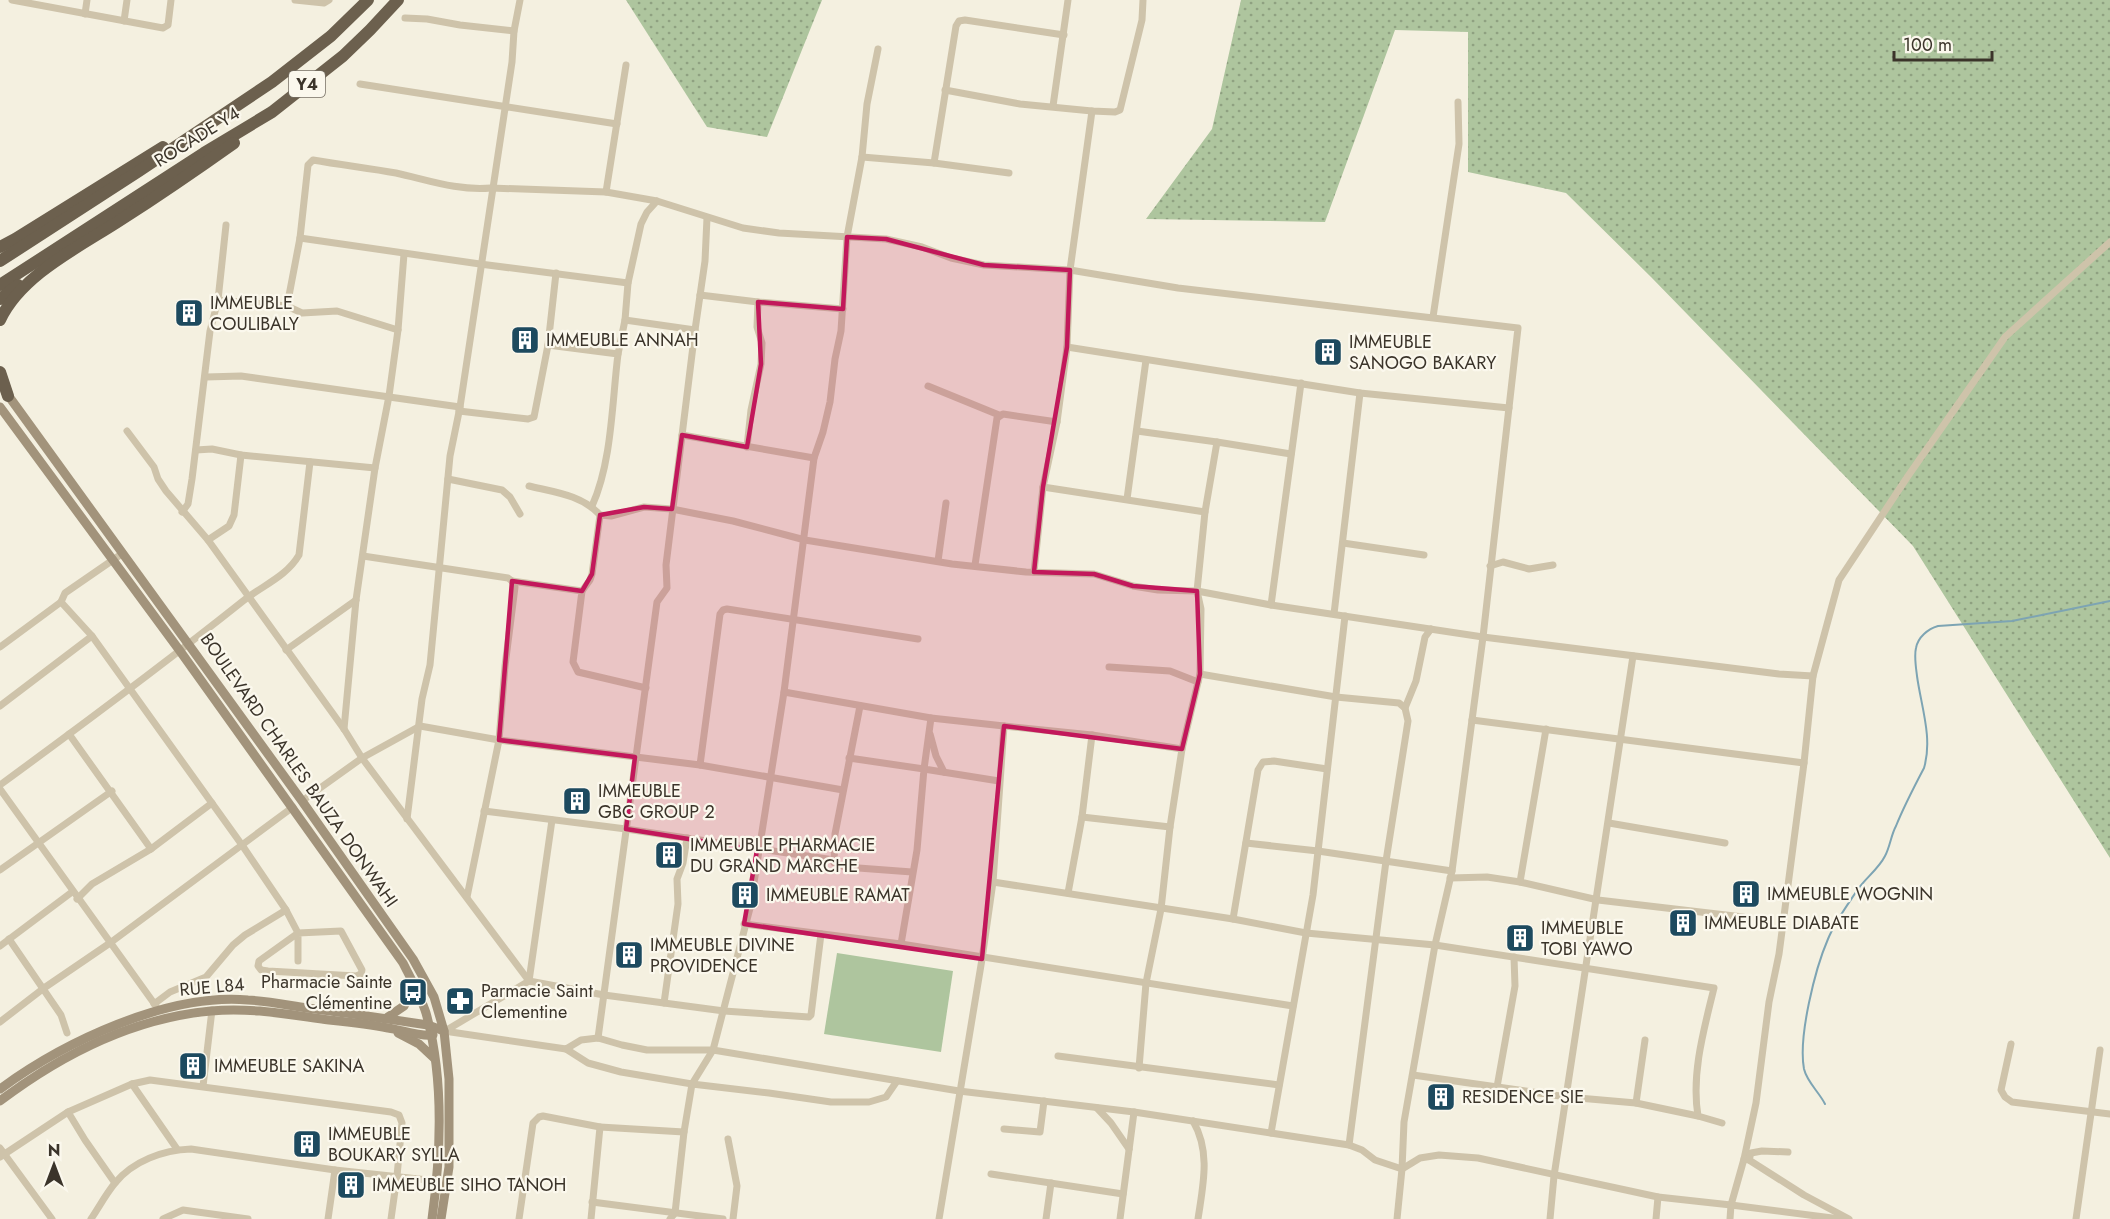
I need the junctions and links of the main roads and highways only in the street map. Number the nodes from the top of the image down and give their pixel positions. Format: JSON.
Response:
{"nodes":[{"id":1,"x":368,"y":0,"type":"edge"},
{"id":2,"x":398,"y":0,"type":"edge"},
{"id":3,"x":240,"y":104,"type":"junction"},
{"id":4,"x":272,"y":112,"type":"junction"},
{"id":5,"x":0,"y":249,"type":"edge"},
{"id":6,"x":0,"y":261,"type":"edge"},
{"id":7,"x":50,"y":265,"type":"junction"},
{"id":8,"x":0,"y":285,"type":"edge"},
{"id":9,"x":0,"y":299,"type":"edge"},
{"id":10,"x":0,"y":320,"type":"edge"},
{"id":11,"x":0,"y":372,"type":"edge"},
{"id":12,"x":0,"y":384,"type":"edge"},
{"id":13,"x":8,"y":396,"type":"junction"},
{"id":14,"x":0,"y":407,"type":"edge"},
{"id":15,"x":414,"y":985,"type":"junction"},
{"id":16,"x":385,"y":1023,"type":"junction"},
{"id":17,"x":428,"y":1025,"type":"junction"},
{"id":18,"x":444,"y":1031,"type":"junction"},
{"id":19,"x":430,"y":1036,"type":"junction"},
{"id":20,"x":434,"y":1058,"type":"junction"},
{"id":21,"x":0,"y":1089,"type":"edge"},
{"id":22,"x":0,"y":1101,"type":"edge"},
{"id":23,"x":432,"y":1219,"type":"edge"},
{"id":24,"x":441,"y":1219,"type":"edge"}],
"edges":[{"from":1,"to":3,"type":"highway","name":"ROCADE Y4","number":"Y4"},
{"from":2,"to":4,"type":"highway","name":"ROCADE Y4","number":"Y4"},
{"from":3,"to":5,"type":"highway"},
{"from":3,"to":6,"type":"highway","name":"ROCADE Y4","number":"Y4"},
{"from":4,"to":7,"type":"highway"},
{"from":4,"to":8,"type":"highway","name":"ROCADE Y4","number":"Y4"},
{"from":7,"to":9,"type":"highway"},
{"from":7,"to":10,"type":"highway"},
{"from":11,"to":13,"type":"highway"},
{"from":12,"to":13,"type":"main road","name":"BOULEVARD CHARLES BAUZA DONWAHI"},
{"from":13,"to":18,"type":"main road","name":"BOULEVARD CHARLES BAUZA DONWAHI"},
{"from":14,"to":15,"type":"main road","name":"BOULEVARD CHARLES BAUZA DONWAHI"},
{"from":15,"to":16,"type":"main road"},
{"from":15,"to":17,"type":"main road","name":"BOULEVARD CHARLES BAUZA DONWAHI"},
{"from":16,"to":17,"type":"main road","name":"RUE L84"},
{"from":16,"to":19,"type":"main road"},
{"from":16,"to":20,"type":"main road"},
{"from":16,"to":21,"type":"main road","name":"RUE L84"},
{"from":16,"to":22,"type":"main road"},
{"from":17,"to":18,"type":"main road","name":"RUE L84"},
{"from":17,"to":19,"type":"main road","name":"BOULEVARD CHARLES BAUZA DONWAHI"},
{"from":18,"to":19,"type":"main road"},
{"from":18,"to":24,"type":"main road","name":"BOULEVARD CHARLES BAUZA DONWAHI"},
{"from":19,"to":20,"type":"main road","name":"BOULEVARD CHARLES BAUZA DONWAHI"},
{"from":20,"to":23,"type":"main road","name":"BOULEVARD CHARLES BAUZA DONWAHI"}]}
